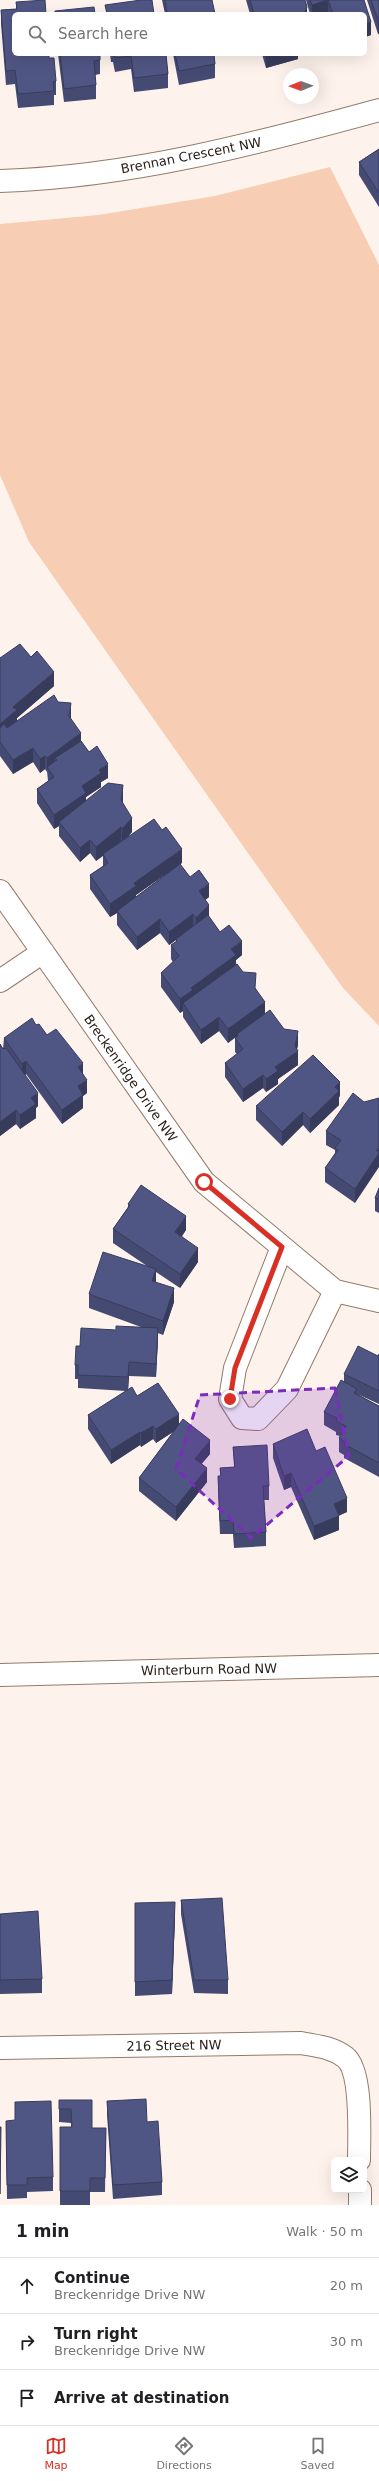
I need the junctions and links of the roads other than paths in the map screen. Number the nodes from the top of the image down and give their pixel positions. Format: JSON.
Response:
{"nodes":[{"id":1,"x":379,"y":110,"type":"edge"},
{"id":2,"x":0,"y":181,"type":"edge"},
{"id":3,"x":0,"y":891,"type":"edge"},
{"id":4,"x":43,"y":952,"type":"junction"},
{"id":5,"x":0,"y":981,"type":"edge"},
{"id":6,"x":282,"y":1247,"type":"junction"},
{"id":7,"x":335,"y":1291,"type":"junction"},
{"id":8,"x":379,"y":1301,"type":"edge"},
{"id":9,"x":379,"y":1665,"type":"edge"},
{"id":10,"x":0,"y":1671,"type":"edge"},
{"id":11,"x":39,"y":1673,"type":"junction"},
{"id":12,"x":0,"y":1675,"type":"edge"},
{"id":13,"x":0,"y":2048,"type":"edge"},
{"id":14,"x":359,"y":2157,"type":"edge"},
{"id":15,"x":360,"y":2193,"type":"edge"},
{"id":16,"x":360,"y":2205,"type":"edge"}],
"edges":[{"from":1,"to":2,"type":"street","name":"Brennan Crescent NW"},
{"from":3,"to":4,"type":"street","name":"Breckenridge Drive NW"},
{"from":4,"to":5,"type":"street"},
{"from":4,"to":6,"type":"street","name":"Breckenridge Drive NW"},
{"from":6,"to":7,"type":"street","name":"Breckenridge Drive NW"},
{"from":6,"to":7,"type":"street"},
{"from":7,"to":8,"type":"street","name":"Breckenridge Drive NW"},
{"from":9,"to":11,"type":"street","name":"Winterburn Road NW"},
{"from":10,"to":11,"type":"street","name":"Winterburn Road NW"},
{"from":11,"to":12,"type":"street","name":"Winterburn Road NW"},
{"from":13,"to":14,"type":"street","name":"216 Street NW"},
{"from":15,"to":16,"type":"street"}]}
